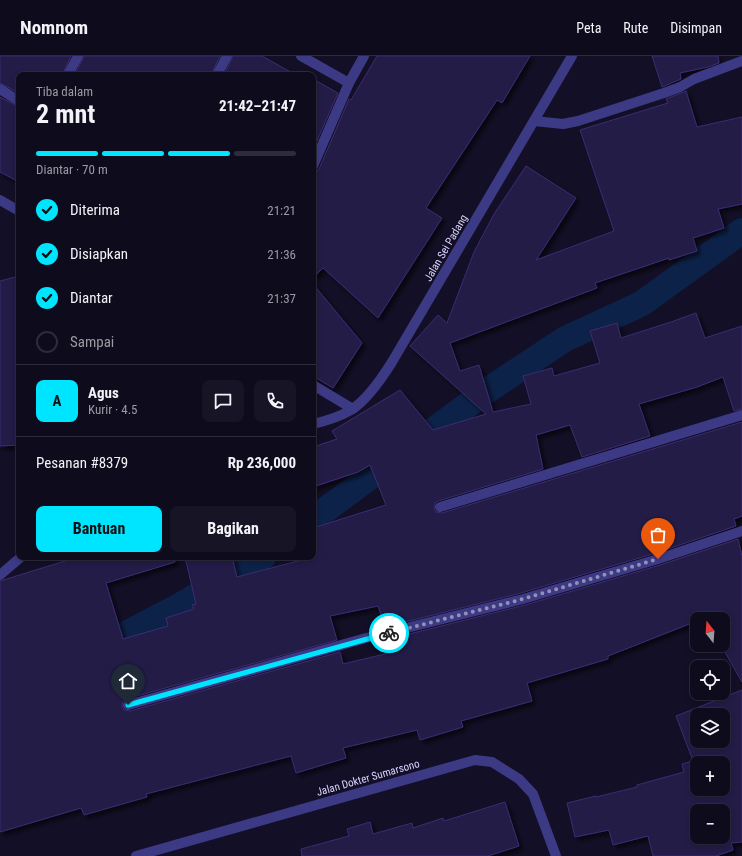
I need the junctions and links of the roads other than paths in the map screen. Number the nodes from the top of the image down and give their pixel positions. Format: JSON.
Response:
{"nodes":[{"id":1,"x":78,"y":56,"type":"edge"},
{"id":2,"x":227,"y":56,"type":"edge"},
{"id":3,"x":301,"y":56,"type":"edge"},
{"id":4,"x":364,"y":56,"type":"edge"},
{"id":5,"x":572,"y":56,"type":"edge"},
{"id":6,"x":742,"y":61,"type":"edge"},
{"id":7,"x":70,"y":72,"type":"edge"},
{"id":8,"x":219,"y":72,"type":"edge"},
{"id":9,"x":349,"y":83,"type":"junction"},
{"id":10,"x":0,"y":88,"type":"edge"},
{"id":11,"x":16,"y":99,"type":"edge"},
{"id":12,"x":534,"y":121,"type":"junction"},
{"id":13,"x":316,"y":159,"type":"edge"},
{"id":14,"x":0,"y":200,"type":"edge"},
{"id":15,"x":16,"y":209,"type":"edge"},
{"id":16,"x":316,"y":387,"type":"edge"},
{"id":17,"x":353,"y":409,"type":"junction"},
{"id":18,"x":742,"y":415,"type":"edge"},
{"id":19,"x":316,"y":423,"type":"edge"},
{"id":20,"x":440,"y":507,"type":"dead end"},
{"id":21,"x":742,"y":531,"type":"edge"},
{"id":22,"x":18,"y":560,"type":"edge"},
{"id":23,"x":0,"y":575,"type":"edge"},
{"id":24,"x":128,"y":705,"type":"dead end"},
{"id":25,"x":136,"y":856,"type":"edge"},
{"id":26,"x":556,"y":856,"type":"edge"}],
"edges":[{"from":1,"to":7,"type":"street"},
{"from":2,"to":8,"type":"street"},
{"from":3,"to":9,"type":"street"},
{"from":4,"to":9,"type":"street"},
{"from":5,"to":12,"type":"street","name":"Jalan Sei Padang"},
{"from":6,"to":12,"type":"street"},
{"from":9,"to":13,"type":"street"},
{"from":10,"to":11,"type":"street"},
{"from":12,"to":17,"type":"street","name":"Jalan Sei Padang"},
{"from":14,"to":15,"type":"street"},
{"from":16,"to":17,"type":"street"},
{"from":17,"to":19,"type":"street","name":"Jalan Sei Padang"},
{"from":18,"to":20,"type":"street"},
{"from":21,"to":24,"type":"street"},
{"from":22,"to":23,"type":"street"},
{"from":25,"to":26,"type":"street","name":"Jalan Dokter Sumarsono"}]}
